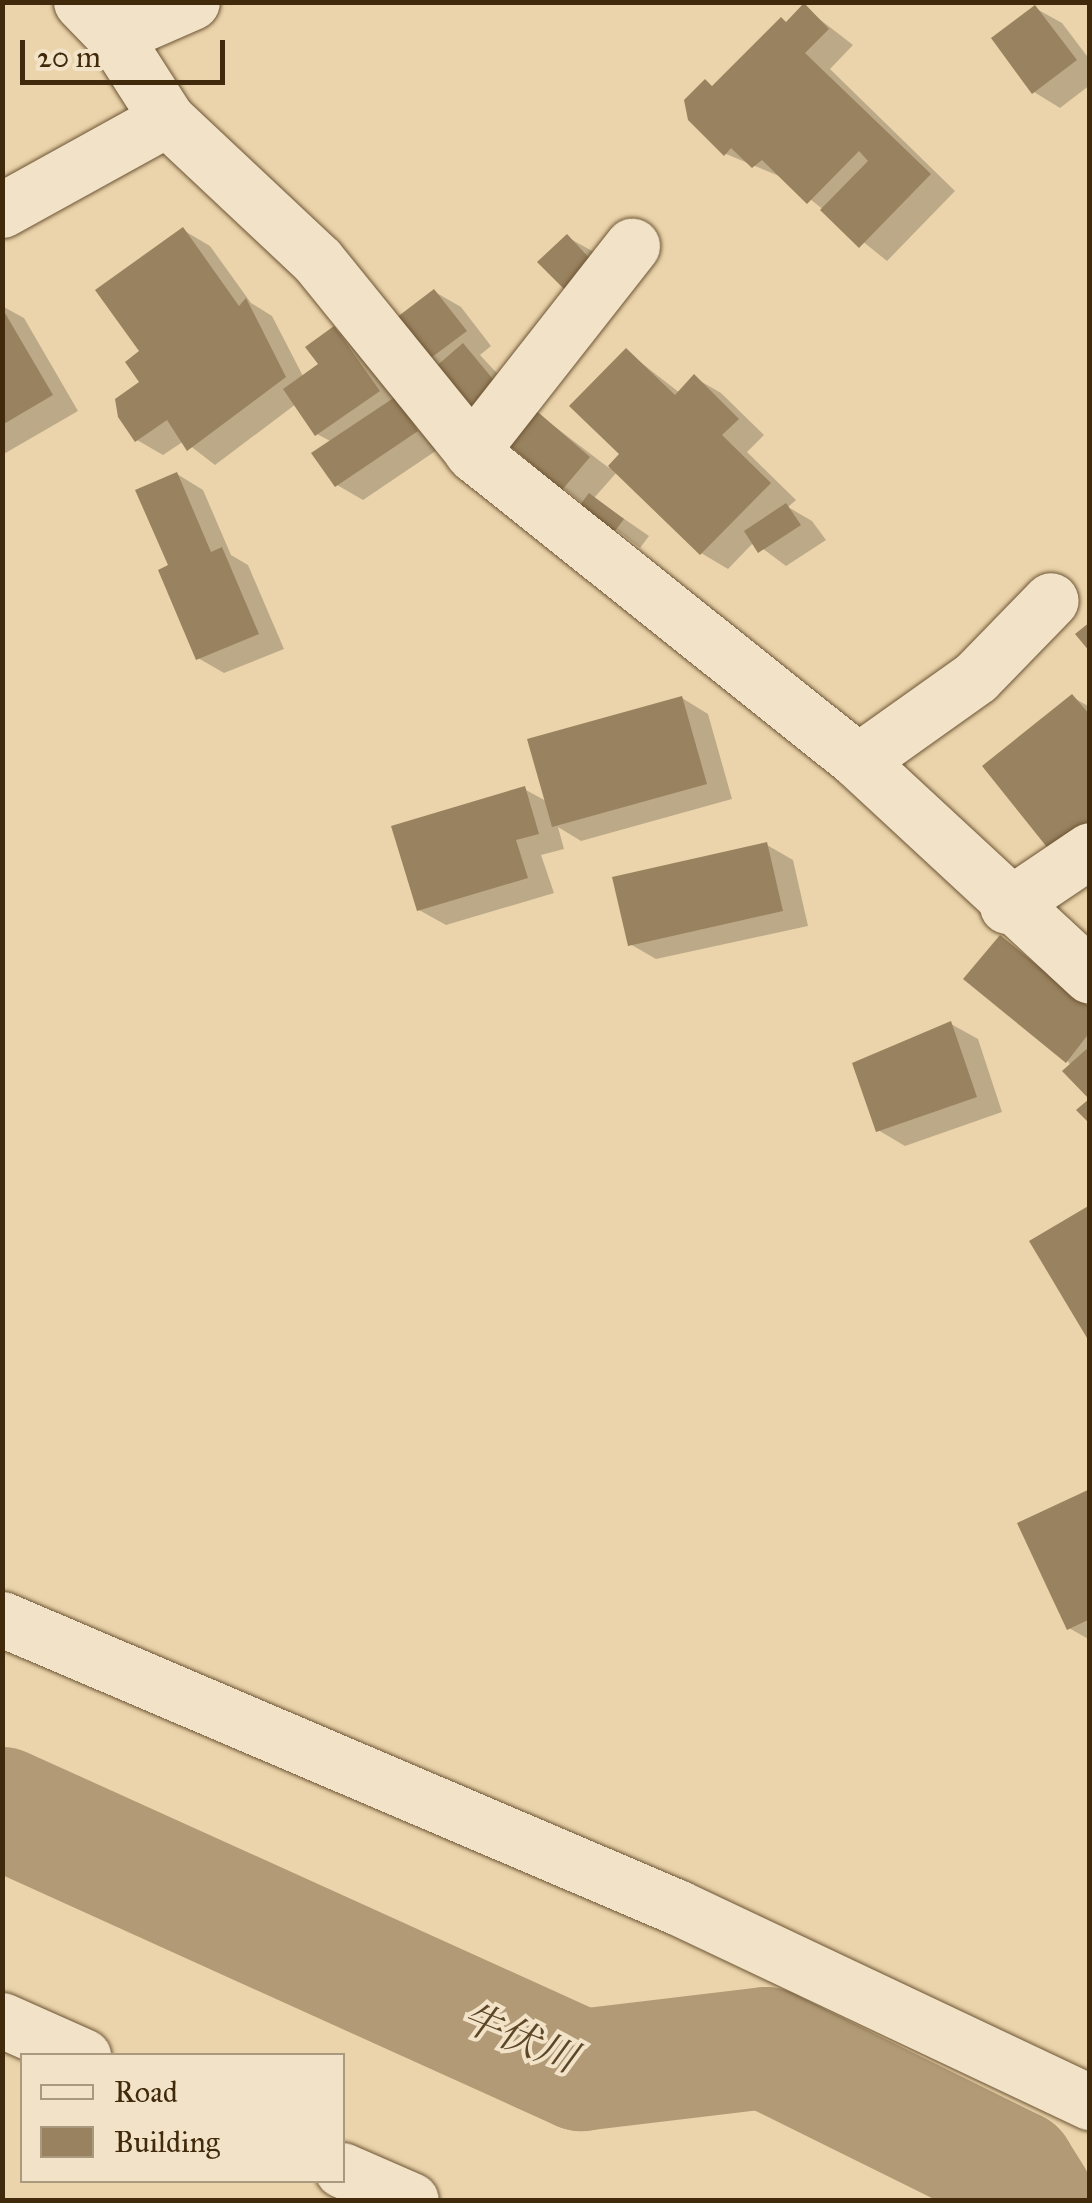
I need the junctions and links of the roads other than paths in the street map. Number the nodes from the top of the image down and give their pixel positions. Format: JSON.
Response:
{"nodes":[{"id":1,"x":192,"y":2,"type":"edge"},
{"id":2,"x":97,"y":20,"type":"edge"},
{"id":3,"x":166,"y":119,"type":"junction"},
{"id":4,"x":2,"y":210,"type":"edge"},
{"id":5,"x":632,"y":246,"type":"dead end"},
{"id":6,"x":471,"y":450,"type":"junction"},
{"id":7,"x":1052,"y":600,"type":"dead end"},
{"id":8,"x":858,"y":762,"type":"junction"},
{"id":9,"x":1090,"y":850,"type":"edge"},
{"id":10,"x":1008,"y":906,"type":"junction"},
{"id":11,"x":1090,"y":976,"type":"edge"},
{"id":12,"x":2,"y":1619,"type":"edge"},
{"id":13,"x":2,"y":2020,"type":"edge"},
{"id":14,"x":76,"y":2053,"type":"edge"},
{"id":15,"x":1090,"y":2102,"type":"edge"},
{"id":16,"x":345,"y":2171,"type":"edge"},
{"id":17,"x":411,"y":2200,"type":"edge"}],
"edges":[{"from":1,"to":2,"type":"street"},
{"from":2,"to":3,"type":"street"},
{"from":3,"to":4,"type":"street"},
{"from":3,"to":6,"type":"street"},
{"from":5,"to":6,"type":"street"},
{"from":6,"to":8,"type":"street"},
{"from":7,"to":8,"type":"street"},
{"from":8,"to":10,"type":"street"},
{"from":9,"to":10,"type":"street"},
{"from":10,"to":11,"type":"street"},
{"from":12,"to":15,"type":"street"},
{"from":13,"to":14,"type":"street"},
{"from":16,"to":17,"type":"street"}]}
